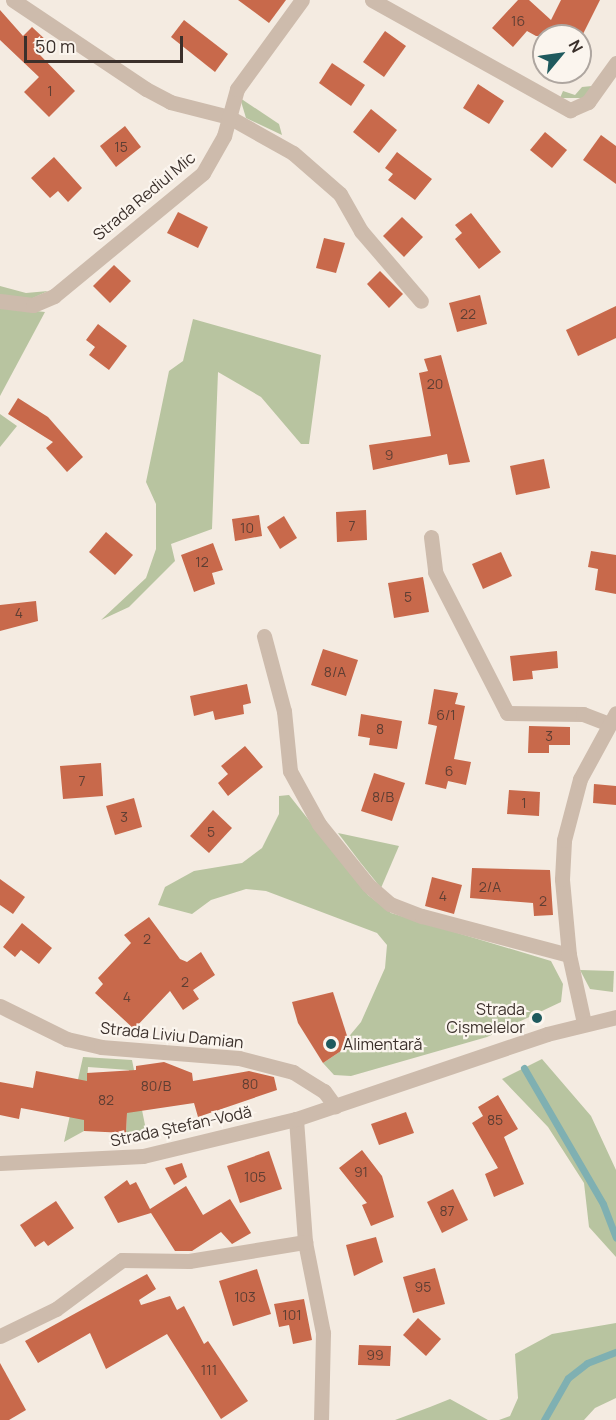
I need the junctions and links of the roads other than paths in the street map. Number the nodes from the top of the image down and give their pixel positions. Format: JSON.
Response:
{"nodes":[{"id":1,"x":13,"y":0,"type":"edge"},
{"id":2,"x":302,"y":0,"type":"edge"},
{"id":3,"x":372,"y":0,"type":"edge"},
{"id":4,"x":616,"y":63,"type":"edge"},
{"id":5,"x":229,"y":117,"type":"junction"},
{"id":6,"x":0,"y":301,"type":"edge"},
{"id":7,"x":421,"y":301,"type":"dead end"},
{"id":8,"x":431,"y":537,"type":"dead end"},
{"id":9,"x":264,"y":636,"type":"dead end"},
{"id":10,"x":612,"y":718,"type":"edge"},
{"id":11,"x":569,"y":955,"type":"junction"},
{"id":12,"x":0,"y":1006,"type":"edge"},
{"id":13,"x":616,"y":1017,"type":"edge"},
{"id":14,"x":584,"y":1023,"type":"junction"},
{"id":15,"x":334,"y":1106,"type":"junction"},
{"id":16,"x":296,"y":1119,"type":"junction"},
{"id":17,"x":0,"y":1163,"type":"edge"},
{"id":18,"x":305,"y":1242,"type":"junction"},
{"id":19,"x":0,"y":1336,"type":"edge"},
{"id":20,"x":321,"y":1420,"type":"edge"}],
"edges":[{"from":1,"to":5,"type":"street"},
{"from":2,"to":5,"type":"street","name":"Strada Rediul Mic"},
{"from":3,"to":4,"type":"street"},
{"from":5,"to":6,"type":"street","name":"Strada Rediul Mic"},
{"from":5,"to":7,"type":"street"},
{"from":8,"to":10,"type":"street"},
{"from":9,"to":11,"type":"street"},
{"from":10,"to":11,"type":"street"},
{"from":11,"to":14,"type":"street"},
{"from":12,"to":15,"type":"street","name":"Strada Liviu Damian"},
{"from":13,"to":14,"type":"street","name":"Strada Ștefan-Vodă"},
{"from":14,"to":15,"type":"street","name":"Strada Ștefan-Vodă"},
{"from":15,"to":16,"type":"street","name":"Strada Ștefan-Vodă"},
{"from":16,"to":17,"type":"street","name":"Strada Ștefan-Vodă"},
{"from":16,"to":18,"type":"street"},
{"from":18,"to":19,"type":"street"},
{"from":18,"to":20,"type":"street"}]}
